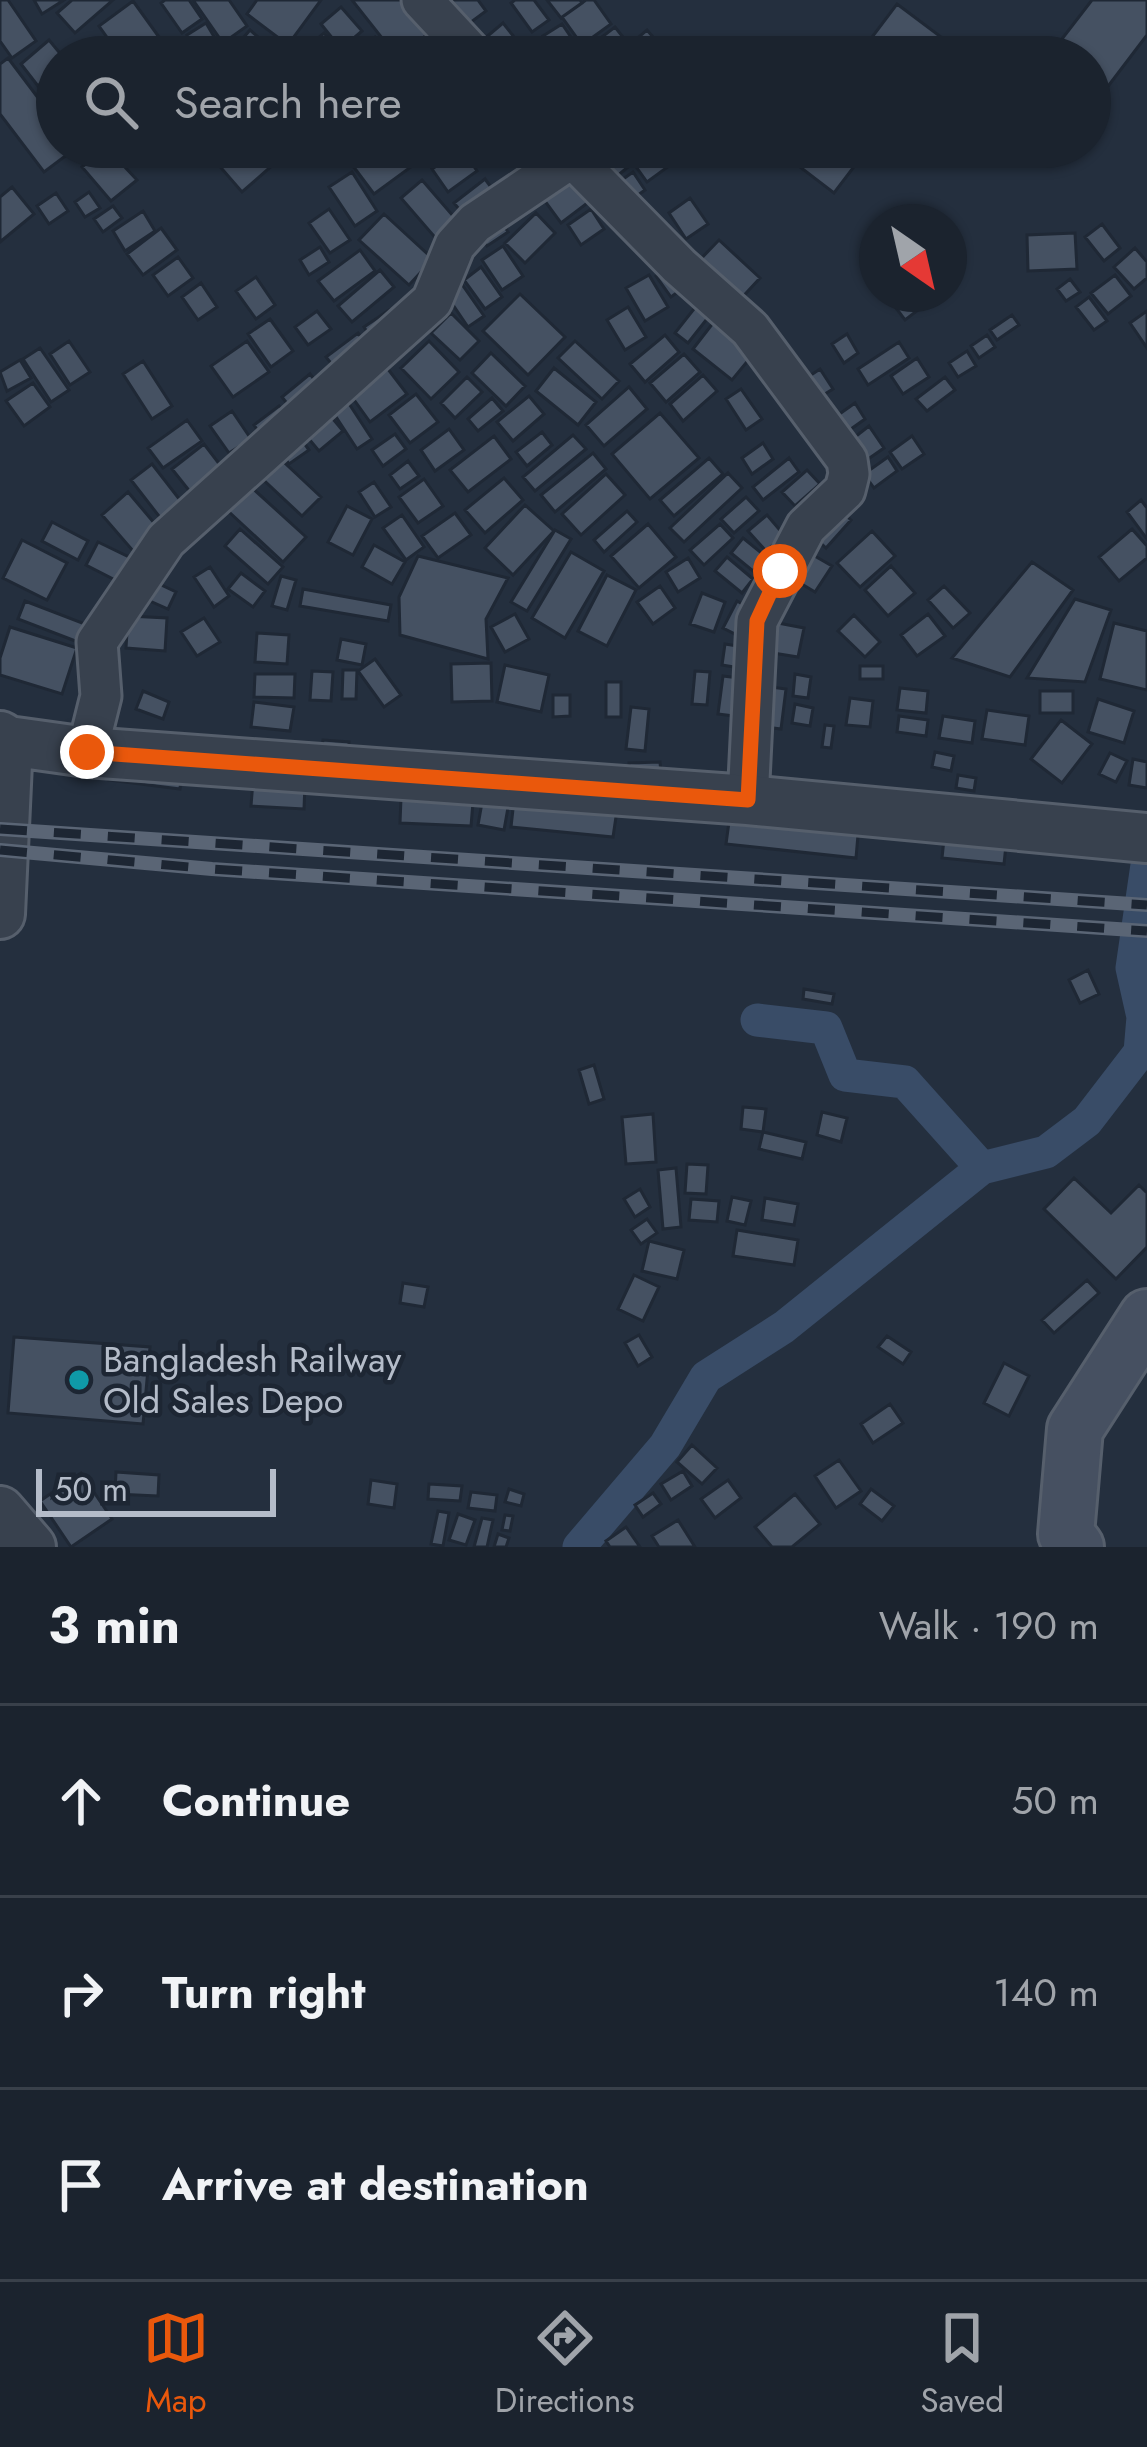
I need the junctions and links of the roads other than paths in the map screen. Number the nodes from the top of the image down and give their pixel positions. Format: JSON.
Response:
{"nodes":[{"id":1,"x":422,"y":0,"type":"edge"},
{"id":2,"x":455,"y":36,"type":"edge"},
{"id":3,"x":546,"y":168,"type":"edge"},
{"id":4,"x":583,"y":168,"type":"edge"},
{"id":5,"x":4,"y":739,"type":"edge"},
{"id":6,"x":87,"y":752,"type":"junction"},
{"id":7,"x":748,"y":800,"type":"junction"},
{"id":8,"x":1135,"y":836,"type":"edge"},
{"id":9,"x":0,"y":914,"type":"edge"},
{"id":10,"x":1147,"y":1317,"type":"edge"},
{"id":11,"x":0,"y":1510,"type":"edge"},
{"id":12,"x":1064,"y":1543,"type":"edge"},
{"id":13,"x":31,"y":1547,"type":"edge"}],
"edges":[{"from":1,"to":2,"type":"street"},
{"from":3,"to":6,"type":"street"},
{"from":4,"to":7,"type":"street"},
{"from":5,"to":6,"type":"street"},
{"from":5,"to":9,"type":"street"},
{"from":6,"to":7,"type":"street"},
{"from":7,"to":8,"type":"street"},
{"from":10,"to":12,"type":"main road"},
{"from":11,"to":13,"type":"street"}]}
